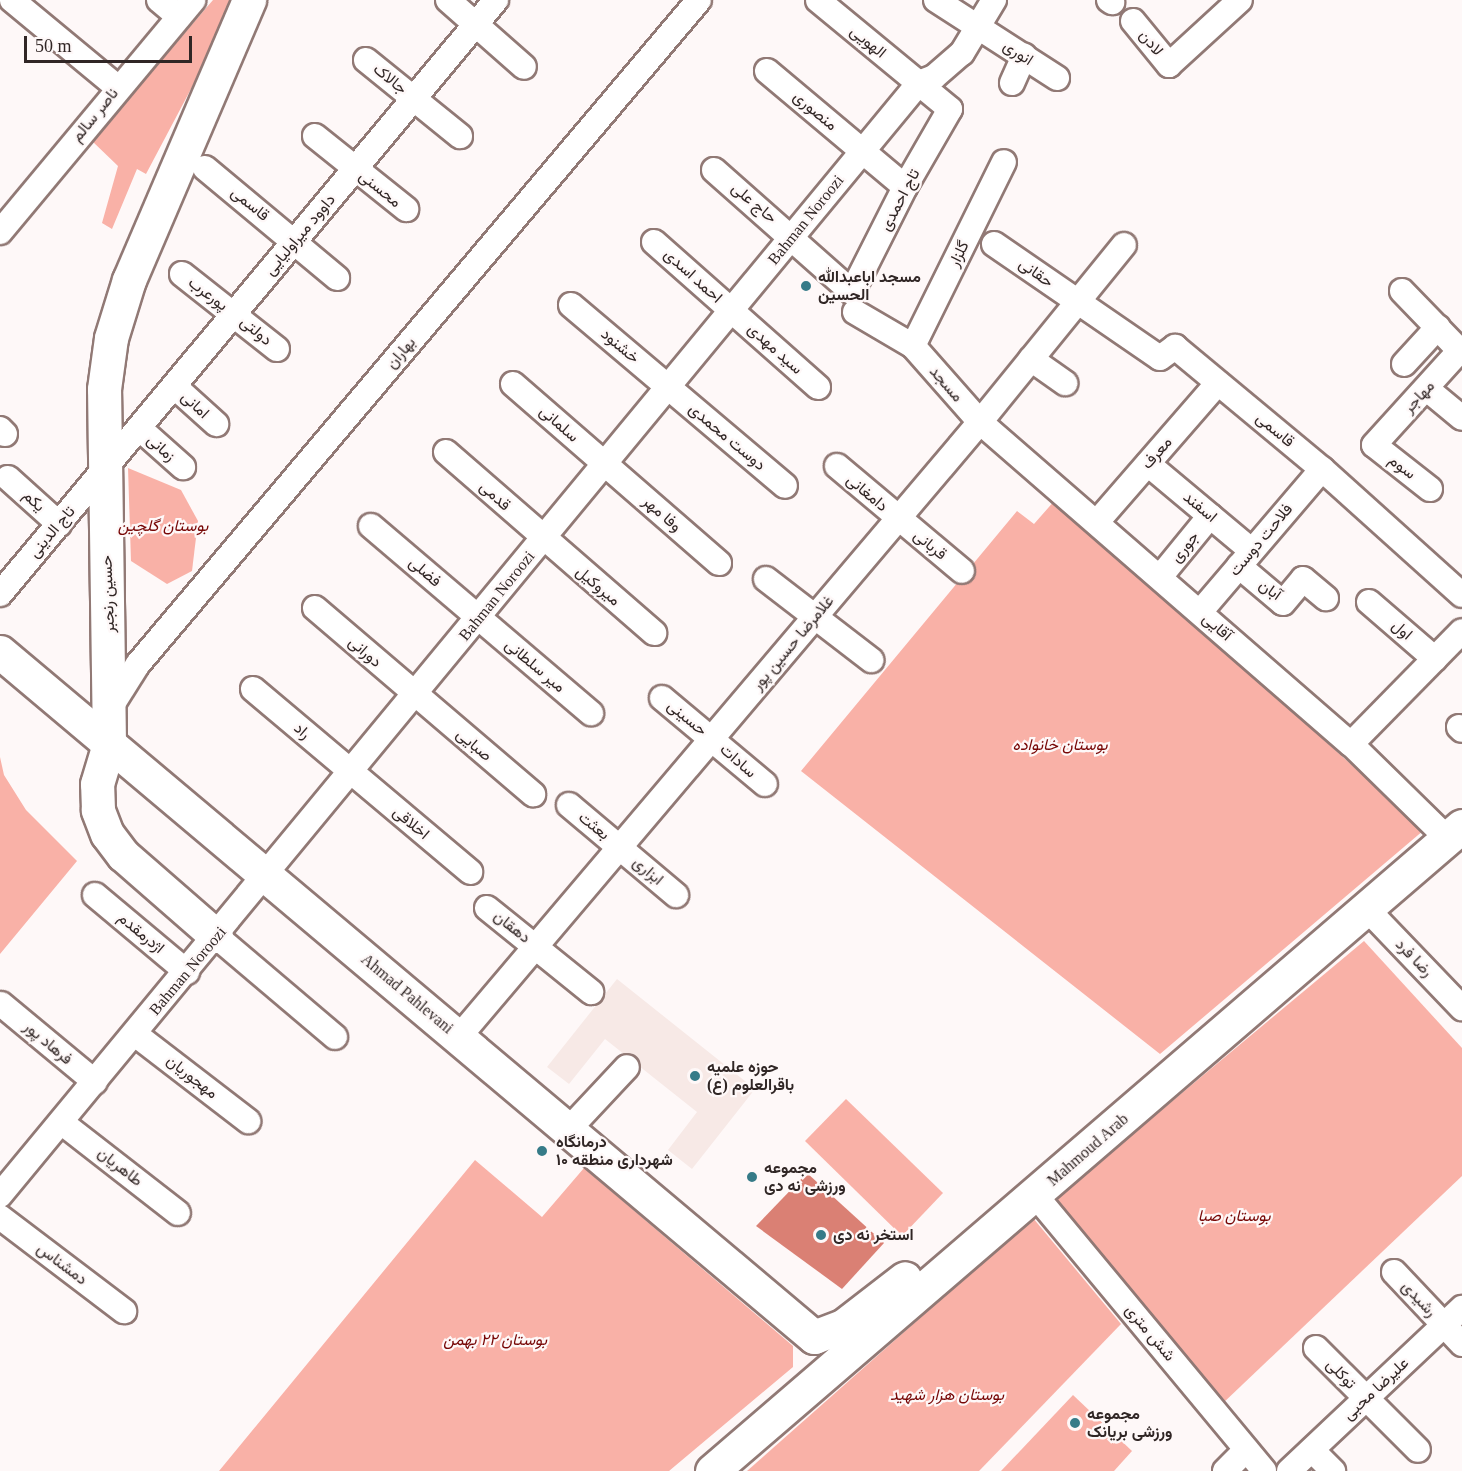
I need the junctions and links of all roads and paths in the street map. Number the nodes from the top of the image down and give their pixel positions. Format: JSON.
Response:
{"nodes":[{"id":1,"x":12,"y":0,"type":"edge"},
{"id":2,"x":159,"y":0,"type":"edge"},
{"id":3,"x":249,"y":0,"type":"edge"},
{"id":4,"x":448,"y":0,"type":"edge"},
{"id":5,"x":496,"y":0,"type":"edge"},
{"id":6,"x":699,"y":0,"type":"edge"},
{"id":7,"x":818,"y":0,"type":"edge"},
{"id":8,"x":936,"y":0,"type":"edge"},
{"id":9,"x":994,"y":0,"type":"edge"},
{"id":10,"x":1240,"y":0,"type":"edge"},
{"id":11,"x":186,"y":9,"type":"edge"},
{"id":12,"x":1133,"y":21,"type":"dead end"},
{"id":13,"x":476,"y":24,"type":"junction"},
{"id":14,"x":980,"y":28,"type":"junction"},
{"id":15,"x":1024,"y":56,"type":"junction"},
{"id":16,"x":366,"y":60,"type":"dead end"},
{"id":17,"x":524,"y":67,"type":"dead end"},
{"id":18,"x":767,"y":71,"type":"dead end"},
{"id":19,"x":1057,"y":78,"type":"dead end"},
{"id":20,"x":919,"y":83,"type":"junction"},
{"id":21,"x":1012,"y":83,"type":"dead end"},
{"id":22,"x":117,"y":87,"type":"junction"},
{"id":23,"x":414,"y":98,"type":"junction"},
{"id":24,"x":950,"y":109,"type":"joint"},
{"id":25,"x":315,"y":136,"type":"dead end"},
{"id":26,"x":460,"y":136,"type":"dead end"},
{"id":27,"x":863,"y":151,"type":"junction"},
{"id":28,"x":1004,"y":162,"type":"dead end"},
{"id":29,"x":205,"y":168,"type":"dead end"},
{"id":30,"x":355,"y":169,"type":"junction"},
{"id":31,"x":714,"y":170,"type":"dead end"},
{"id":32,"x":905,"y":187,"type":"junction"},
{"id":33,"x":406,"y":209,"type":"dead end"},
{"id":34,"x":5,"y":217,"type":"edge"},
{"id":35,"x":793,"y":236,"type":"junction"},
{"id":36,"x":295,"y":241,"type":"junction"},
{"id":37,"x":654,"y":242,"type":"dead end"},
{"id":38,"x":994,"y":244,"type":"dead end"},
{"id":39,"x":1124,"y":244,"type":"dead end"},
{"id":40,"x":182,"y":274,"type":"dead end"},
{"id":41,"x":337,"y":278,"type":"dead end"},
{"id":42,"x":1402,"y":291,"type":"dead end"},
{"id":43,"x":854,"y":302,"type":"junction"},
{"id":44,"x":1078,"y":302,"type":"junction"},
{"id":45,"x":571,"y":305,"type":"dead end"},
{"id":46,"x":732,"y":311,"type":"junction"},
{"id":47,"x":235,"y":313,"type":"junction"},
{"id":48,"x":1438,"y":327,"type":"junction"},
{"id":49,"x":913,"y":346,"type":"junction"},
{"id":50,"x":277,"y":349,"type":"dead end"},
{"id":51,"x":1461,"y":350,"type":"edge"},
{"id":52,"x":1031,"y":359,"type":"junction"},
{"id":53,"x":1404,"y":364,"type":"dead end"},
{"id":54,"x":1065,"y":382,"type":"dead end"},
{"id":55,"x":1218,"y":383,"type":"junction"},
{"id":56,"x":513,"y":384,"type":"dead end"},
{"id":57,"x":174,"y":386,"type":"junction"},
{"id":58,"x":669,"y":387,"type":"junction"},
{"id":59,"x":818,"y":387,"type":"dead end"},
{"id":60,"x":1427,"y":389,"type":"junction"},
{"id":61,"x":1462,"y":418,"type":"edge"},
{"id":62,"x":980,"y":422,"type":"junction"},
{"id":63,"x":216,"y":424,"type":"dead end"},
{"id":64,"x":140,"y":428,"type":"junction"},
{"id":65,"x":1374,"y":445,"type":"joint"},
{"id":66,"x":447,"y":452,"type":"dead end"},
{"id":67,"x":1148,"y":464,"type":"junction"},
{"id":68,"x":605,"y":465,"type":"junction"},
{"id":69,"x":837,"y":466,"type":"dead end"},
{"id":70,"x":183,"y":467,"type":"dead end"},
{"id":71,"x":1322,"y":469,"type":"junction"},
{"id":72,"x":104,"y":471,"type":"junction"},
{"id":73,"x":8,"y":477,"type":"dead end"},
{"id":74,"x":785,"y":486,"type":"dead end"},
{"id":75,"x":1430,"y":489,"type":"dead end"},
{"id":76,"x":1210,"y":516,"type":"junction"},
{"id":77,"x":898,"y":519,"type":"junction"},
{"id":78,"x":1097,"y":522,"type":"junction"},
{"id":79,"x":59,"y":524,"type":"junction"},
{"id":80,"x":371,"y":526,"type":"dead end"},
{"id":81,"x":543,"y":540,"type":"junction"},
{"id":82,"x":1245,"y":558,"type":"junction"},
{"id":83,"x":718,"y":563,"type":"dead end"},
{"id":84,"x":962,"y":571,"type":"dead end"},
{"id":85,"x":1160,"y":577,"type":"junction"},
{"id":86,"x":766,"y":579,"type":"dead end"},
{"id":87,"x":0,"y":594,"type":"edge"},
{"id":88,"x":1462,"y":595,"type":"edge"},
{"id":89,"x":1326,"y":598,"type":"dead end"},
{"id":90,"x":1369,"y":602,"type":"dead end"},
{"id":91,"x":315,"y":608,"type":"dead end"},
{"id":92,"x":1200,"y":612,"type":"junction"},
{"id":93,"x":479,"y":618,"type":"junction"},
{"id":94,"x":814,"y":618,"type":"junction"},
{"id":95,"x":1462,"y":632,"type":"edge"},
{"id":96,"x":654,"y":633,"type":"dead end"},
{"id":97,"x":0,"y":652,"type":"edge"},
{"id":98,"x":1435,"y":659,"type":"junction"},
{"id":99,"x":871,"y":660,"type":"dead end"},
{"id":100,"x":253,"y":689,"type":"dead end"},
{"id":101,"x":415,"y":696,"type":"junction"},
{"id":102,"x":662,"y":698,"type":"dead end"},
{"id":103,"x":109,"y":710,"type":"junction"},
{"id":104,"x":591,"y":713,"type":"dead end"},
{"id":105,"x":712,"y":738,"type":"junction"},
{"id":106,"x":109,"y":744,"type":"junction"},
{"id":107,"x":1351,"y":744,"type":"junction"},
{"id":108,"x":351,"y":773,"type":"junction"},
{"id":109,"x":765,"y":784,"type":"dead end"},
{"id":110,"x":533,"y":794,"type":"dead end"},
{"id":111,"x":569,"y":805,"type":"dead end"},
{"id":112,"x":1455,"y":832,"type":"edge"},
{"id":113,"x":620,"y":847,"type":"junction"},
{"id":114,"x":470,"y":872,"type":"dead end"},
{"id":115,"x":266,"y":876,"type":"junction"},
{"id":116,"x":95,"y":895,"type":"dead end"},
{"id":117,"x":676,"y":896,"type":"dead end"},
{"id":118,"x":487,"y":908,"type":"dead end"},
{"id":119,"x":1366,"y":908,"type":"junction"},
{"id":120,"x":216,"y":936,"type":"junction"},
{"id":121,"x":536,"y":946,"type":"junction"},
{"id":122,"x":187,"y":972,"type":"junction"},
{"id":123,"x":591,"y":992,"type":"dead end"},
{"id":124,"x":1,"y":1004,"type":"edge"},
{"id":125,"x":1462,"y":1008,"type":"edge"},
{"id":126,"x":135,"y":1034,"type":"junction"},
{"id":127,"x":334,"y":1037,"type":"dead end"},
{"id":128,"x":458,"y":1038,"type":"junction"},
{"id":129,"x":627,"y":1067,"type":"dead end"},
{"id":130,"x":95,"y":1082,"type":"junction"},
{"id":131,"x":248,"y":1121,"type":"dead end"},
{"id":132,"x":61,"y":1122,"type":"junction"},
{"id":133,"x":568,"y":1130,"type":"junction"},
{"id":134,"x":0,"y":1196,"type":"edge"},
{"id":135,"x":1036,"y":1196,"type":"junction"},
{"id":136,"x":178,"y":1213,"type":"dead end"},
{"id":137,"x":0,"y":1217,"type":"edge"},
{"id":138,"x":1394,"y":1272,"type":"dead end"},
{"id":139,"x":1462,"y":1308,"type":"edge"},
{"id":140,"x":124,"y":1311,"type":"dead end"},
{"id":141,"x":1444,"y":1325,"type":"junction"},
{"id":142,"x":814,"y":1337,"type":"junction"},
{"id":143,"x":1462,"y":1344,"type":"edge"},
{"id":144,"x":1316,"y":1348,"type":"dead end"},
{"id":145,"x":800,"y":1394,"type":"junction"},
{"id":146,"x":1365,"y":1399,"type":"junction"},
{"id":147,"x":1246,"y":1450,"type":"junction"},
{"id":148,"x":1312,"y":1450,"type":"junction"},
{"id":149,"x":1418,"y":1450,"type":"dead end"},
{"id":150,"x":712,"y":1471,"type":"edge"},
{"id":151,"x":1225,"y":1471,"type":"edge"},
{"id":152,"x":1264,"y":1471,"type":"edge"},
{"id":153,"x":1289,"y":1471,"type":"edge"},
{"id":154,"x":1333,"y":1471,"type":"edge"}],
"edges":[{"from":1,"to":22,"type":"street"},
{"from":2,"to":11,"type":"street"},
{"from":3,"to":72,"type":"street","name":"حسین رنجبر"},
{"from":4,"to":13,"type":"street"},
{"from":5,"to":13,"type":"street","name":"داوود میراولیایی"},
{"from":6,"to":103,"type":"street","name":"بهاران"},
{"from":7,"to":20,"type":"street","name":"الهویی"},
{"from":8,"to":14,"type":"street","name":"انوری"},
{"from":9,"to":14,"type":"street","name":"Bahman Noroozi"},
{"from":10,"to":12,"type":"street","name":"لادن"},
{"from":11,"to":22,"type":"street","name":"ناصر سالم"},
{"from":13,"to":17,"type":"street"},
{"from":13,"to":23,"type":"street","name":"داوود میراولیایی"},
{"from":14,"to":15,"type":"street","name":"انوری"},
{"from":14,"to":20,"type":"street","name":"Bahman Noroozi"},
{"from":15,"to":19,"type":"street","name":"انوری"},
{"from":15,"to":21,"type":"street"},
{"from":16,"to":23,"type":"street","name":"جالاک"},
{"from":18,"to":27,"type":"street","name":"منصوری"},
{"from":20,"to":24,"type":"street","name":"الهویی"},
{"from":20,"to":27,"type":"street","name":"Bahman Noroozi"},
{"from":22,"to":34,"type":"street","name":"ناصر سالم"},
{"from":23,"to":26,"type":"street","name":"جالاک"},
{"from":23,"to":30,"type":"street","name":"داوود میراولیایی"},
{"from":24,"to":32,"type":"street","name":"تاج احمدی"},
{"from":25,"to":30,"type":"street","name":"محسنی"},
{"from":27,"to":32,"type":"street","name":"منصوری"},
{"from":27,"to":35,"type":"street","name":"Bahman Noroozi"},
{"from":28,"to":49,"type":"street","name":"گلزار"},
{"from":29,"to":36,"type":"street","name":"قاسمی"},
{"from":30,"to":33,"type":"street","name":"محسنی"},
{"from":30,"to":36,"type":"street","name":"داوود میراولیایی"},
{"from":31,"to":35,"type":"street","name":"حاج علی"},
{"from":32,"to":43,"type":"street","name":"تاج احمدی"},
{"from":35,"to":43,"type":"street"},
{"from":35,"to":46,"type":"street","name":"Bahman Noroozi"},
{"from":36,"to":41,"type":"street","name":"قاسمی"},
{"from":36,"to":47,"type":"street","name":"داوود میراولیایی"},
{"from":37,"to":46,"type":"street","name":"احمد اسدی"},
{"from":38,"to":44,"type":"street","name":"حقانی"},
{"from":39,"to":44,"type":"street","name":"غلامرضا حسین پور"},
{"from":40,"to":47,"type":"street","name":"پورعرب"},
{"from":42,"to":48,"type":"street"},
{"from":43,"to":49,"type":"street","name":"مسجد"},
{"from":44,"to":52,"type":"street","name":"غلامرضا حسین پور"},
{"from":44,"to":55,"type":"street","name":"قاسمی"},
{"from":45,"to":58,"type":"street","name":"خشنود"},
{"from":46,"to":58,"type":"street","name":"Bahman Noroozi"},
{"from":46,"to":59,"type":"street","name":"سید مهدی"},
{"from":47,"to":50,"type":"street","name":"دولتی"},
{"from":47,"to":57,"type":"street","name":"داوود میراولیایی"},
{"from":48,"to":51,"type":"street"},
{"from":48,"to":53,"type":"street"},
{"from":49,"to":62,"type":"street","name":"مسجد"},
{"from":51,"to":60,"type":"street","name":"مهاجر"},
{"from":52,"to":54,"type":"street"},
{"from":52,"to":62,"type":"street","name":"غلامرضا حسین پور"},
{"from":55,"to":67,"type":"street","name":"معرف"},
{"from":55,"to":71,"type":"street","name":"قاسمی"},
{"from":56,"to":68,"type":"street","name":"سلمانی"},
{"from":57,"to":63,"type":"street","name":"امانی"},
{"from":57,"to":64,"type":"street","name":"داوود میراولیایی"},
{"from":58,"to":68,"type":"street","name":"Bahman Noroozi"},
{"from":58,"to":74,"type":"street","name":"دوست محمدی"},
{"from":60,"to":61,"type":"street"},
{"from":60,"to":65,"type":"street","name":"مهاجر"},
{"from":62,"to":77,"type":"street","name":"غلامرضا حسین پور"},
{"from":62,"to":78,"type":"street","name":"آقایی"},
{"from":64,"to":70,"type":"street","name":"زمانی"},
{"from":64,"to":72,"type":"street","name":"داوود میراولیایی"},
{"from":65,"to":75,"type":"street","name":"سوم"},
{"from":66,"to":81,"type":"street","name":"قدمی"},
{"from":67,"to":76,"type":"street","name":"اسفند"},
{"from":67,"to":78,"type":"street","name":"معرف"},
{"from":68,"to":81,"type":"street","name":"Bahman Noroozi"},
{"from":68,"to":83,"type":"street","name":"وفا مهر"},
{"from":69,"to":77,"type":"street","name":"دامغانی"},
{"from":71,"to":82,"type":"street","name":"فلاحت دوست"},
{"from":71,"to":88,"type":"street","name":"قاسمی"},
{"from":72,"to":79,"type":"street","name":"تاج الدینی"},
{"from":72,"to":103,"type":"street","name":"حسین رنجبر"},
{"from":73,"to":79,"type":"street","name":"یکم"},
{"from":76,"to":82,"type":"street","name":"اسفند"},
{"from":76,"to":85,"type":"street","name":"جوری"},
{"from":77,"to":84,"type":"street","name":"قربانی"},
{"from":77,"to":94,"type":"street","name":"غلامرضا حسین پور"},
{"from":78,"to":85,"type":"street","name":"آقایی"},
{"from":79,"to":87,"type":"street","name":"تاج الدینی"},
{"from":80,"to":93,"type":"street","name":"فضلی"},
{"from":81,"to":93,"type":"street","name":"Bahman Noroozi"},
{"from":81,"to":96,"type":"street","name":"میروکیل"},
{"from":82,"to":89,"type":"street","name":"آبان"},
{"from":82,"to":92,"type":"street","name":"فلاحت دوست"},
{"from":85,"to":92,"type":"street","name":"آقایی"},
{"from":86,"to":94,"type":"street"},
{"from":90,"to":98,"type":"street","name":"اول"},
{"from":91,"to":101,"type":"street","name":"دورانی"},
{"from":92,"to":107,"type":"street","name":"آقایی"},
{"from":93,"to":101,"type":"street","name":"Bahman Noroozi"},
{"from":93,"to":104,"type":"street","name":"میر سلطانی"},
{"from":94,"to":99,"type":"street"},
{"from":94,"to":105,"type":"street","name":"غلامرضا حسین پور"},
{"from":95,"to":98,"type":"street"},
{"from":97,"to":106,"type":"street","name":"Ahmad Pahlevani"},
{"from":98,"to":107,"type":"street"},
{"from":100,"to":108,"type":"street","name":"راد"},
{"from":101,"to":108,"type":"street","name":"Bahman Noroozi"},
{"from":101,"to":110,"type":"street","name":"صبایی"},
{"from":102,"to":105,"type":"street","name":"حسینی"},
{"from":103,"to":106,"type":"street","name":"حسین رنجبر"},
{"from":105,"to":109,"type":"street","name":"سادات"},
{"from":105,"to":113,"type":"street","name":"غلامرضا حسین پور"},
{"from":106,"to":115,"type":"street","name":"Ahmad Pahlevani"},
{"from":106,"to":120,"type":"street","name":"حسین رنجبر"},
{"from":107,"to":112,"type":"street","name":"آقایی"},
{"from":108,"to":114,"type":"street","name":"اخلاقی"},
{"from":108,"to":115,"type":"street","name":"Bahman Noroozi"},
{"from":111,"to":113,"type":"street","name":"بعثت"},
{"from":112,"to":119,"type":"street","name":"Mahmoud Arab"},
{"from":113,"to":117,"type":"street","name":"ابزاری"},
{"from":113,"to":121,"type":"street","name":"غلامرضا حسین پور"},
{"from":115,"to":120,"type":"street","name":"Bahman Noroozi"},
{"from":115,"to":128,"type":"street","name":"Ahmad Pahlevani"},
{"from":116,"to":122,"type":"street","name":"اژدرمقدم"},
{"from":118,"to":121,"type":"street","name":"دهقان"},
{"from":119,"to":125,"type":"street","name":"رضا فرد"},
{"from":119,"to":135,"type":"street","name":"Mahmoud Arab"},
{"from":120,"to":122,"type":"street","name":"Bahman Noroozi"},
{"from":120,"to":127,"type":"street","name":"حسین رنجبر"},
{"from":121,"to":123,"type":"street","name":"دهقان"},
{"from":121,"to":128,"type":"street","name":"غلامرضا حسین پور"},
{"from":122,"to":126,"type":"street","name":"Bahman Noroozi"},
{"from":124,"to":130,"type":"street","name":"فرهاد پور"},
{"from":126,"to":130,"type":"street","name":"Bahman Noroozi"},
{"from":126,"to":131,"type":"street","name":"مهجوریان"},
{"from":128,"to":133,"type":"street","name":"Ahmad Pahlevani"},
{"from":129,"to":133,"type":"street"},
{"from":130,"to":132,"type":"street","name":"Bahman Noroozi"},
{"from":132,"to":134,"type":"street","name":"Bahman Noroozi"},
{"from":132,"to":136,"type":"street","name":"طاهریان"},
{"from":133,"to":142,"type":"street","name":"Ahmad Pahlevani"},
{"from":135,"to":142,"type":"street"},
{"from":135,"to":145,"type":"street","name":"Mahmoud Arab"},
{"from":135,"to":147,"type":"street","name":"شش متری"},
{"from":137,"to":140,"type":"street","name":"دمشناس"},
{"from":138,"to":141,"type":"street","name":"رشیدی"},
{"from":139,"to":141,"type":"street","name":"علیرضا محبی"},
{"from":141,"to":143,"type":"street"},
{"from":141,"to":146,"type":"street","name":"علیرضا محبی"},
{"from":142,"to":145,"type":"street"},
{"from":144,"to":146,"type":"street","name":"توکلی"},
{"from":145,"to":150,"type":"street","name":"Mahmoud Arab"},
{"from":146,"to":148,"type":"street","name":"علیرضا محبی"},
{"from":146,"to":149,"type":"street","name":"توکلی"},
{"from":147,"to":151,"type":"street"},
{"from":147,"to":152,"type":"street","name":"شش متری"},
{"from":148,"to":153,"type":"street","name":"علیرضا محبی"},
{"from":148,"to":154,"type":"street"}]}
